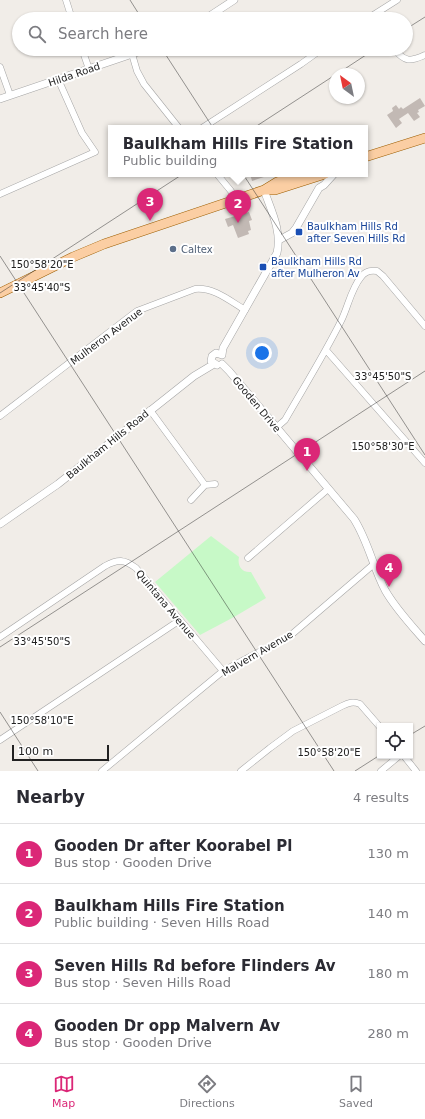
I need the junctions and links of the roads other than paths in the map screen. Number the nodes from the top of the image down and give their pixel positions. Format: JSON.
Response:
{"nodes":[{"id":1,"x":66,"y":0,"type":"edge"},
{"id":2,"x":234,"y":0,"type":"edge"},
{"id":3,"x":397,"y":0,"type":"edge"},
{"id":4,"x":70,"y":12,"type":"edge"},
{"id":5,"x":216,"y":12,"type":"edge"},
{"id":6,"x":380,"y":12,"type":"edge"},
{"id":7,"x":425,"y":55,"type":"edge"},
{"id":8,"x":84,"y":56,"type":"edge"},
{"id":9,"x":126,"y":56,"type":"edge"},
{"id":10,"x":133,"y":56,"type":"edge"},
{"id":11,"x":312,"y":56,"type":"edge"},
{"id":12,"x":401,"y":56,"type":"edge"},
{"id":13,"x":0,"y":67,"type":"edge"},
{"id":14,"x":89,"y":69,"type":"junction"},
{"id":15,"x":58,"y":79,"type":"junction"},
{"id":16,"x":10,"y":95,"type":"junction"},
{"id":17,"x":0,"y":99,"type":"edge"},
{"id":18,"x":177,"y":125,"type":"edge"},
{"id":19,"x":207,"y":125,"type":"edge"},
{"id":20,"x":425,"y":138,"type":"edge"},
{"id":21,"x":368,"y":156,"type":"edge"},
{"id":22,"x":218,"y":177,"type":"edge"},
{"id":23,"x":293,"y":177,"type":"edge"},
{"id":24,"x":316,"y":177,"type":"edge"},
{"id":25,"x":331,"y":177,"type":"edge"},
{"id":26,"x":264,"y":190,"type":"junction"},
{"id":27,"x":0,"y":194,"type":"edge"},
{"id":28,"x":234,"y":200,"type":"junction"},
{"id":29,"x":279,"y":240,"type":"junction"},
{"id":30,"x":0,"y":293,"type":"edge"},
{"id":31,"x":245,"y":310,"type":"junction"},
{"id":32,"x":425,"y":326,"type":"edge"},
{"id":33,"x":326,"y":350,"type":"junction"},
{"id":34,"x":222,"y":355,"type":"junction"},
{"id":35,"x":214,"y":364,"type":"junction"},
{"id":36,"x":222,"y":364,"type":"junction"},
{"id":37,"x":150,"y":410,"type":"junction"},
{"id":38,"x":0,"y":416,"type":"edge"},
{"id":39,"x":277,"y":428,"type":"junction"},
{"id":40,"x":425,"y":464,"type":"edge"},
{"id":41,"x":215,"y":484,"type":"dead end"},
{"id":42,"x":205,"y":485,"type":"junction"},
{"id":43,"x":328,"y":489,"type":"junction"},
{"id":44,"x":191,"y":500,"type":"dead end"},
{"id":45,"x":0,"y":524,"type":"edge"},
{"id":46,"x":248,"y":558,"type":"dead end"},
{"id":47,"x":374,"y":564,"type":"junction"},
{"id":48,"x":180,"y":620,"type":"junction"},
{"id":49,"x":0,"y":637,"type":"edge"},
{"id":50,"x":425,"y":641,"type":"edge"},
{"id":51,"x":223,"y":671,"type":"junction"},
{"id":52,"x":377,"y":724,"type":"edge"},
{"id":53,"x":0,"y":740,"type":"edge"},
{"id":54,"x":395,"y":759,"type":"edge"},
{"id":55,"x":406,"y":759,"type":"edge"},
{"id":56,"x":102,"y":771,"type":"edge"},
{"id":57,"x":242,"y":771,"type":"edge"},
{"id":58,"x":381,"y":771,"type":"edge"},
{"id":59,"x":416,"y":771,"type":"edge"}],
"edges":[{"from":1,"to":4,"type":"street"},
{"from":2,"to":5,"type":"street"},
{"from":3,"to":6,"type":"street"},
{"from":7,"to":12,"type":"street"},
{"from":8,"to":14,"type":"street"},
{"from":9,"to":14,"type":"street","name":"Hilda Road"},
{"from":10,"to":18,"type":"street"},
{"from":11,"to":19,"type":"street"},
{"from":13,"to":16,"type":"street"},
{"from":14,"to":15,"type":"street","name":"Hilda Road"},
{"from":15,"to":16,"type":"street","name":"Hilda Road"},
{"from":15,"to":27,"type":"street"},
{"from":16,"to":17,"type":"street","name":"Hilda Road"},
{"from":20,"to":21,"type":"main road"},
{"from":22,"to":28,"type":"street"},
{"from":23,"to":26,"type":"main road"},
{"from":24,"to":26,"type":"main road"},
{"from":25,"to":29,"type":"street"},
{"from":26,"to":28,"type":"main road"},
{"from":26,"to":29,"type":"street"},
{"from":28,"to":30,"type":"main road"},
{"from":29,"to":31,"type":"street"},
{"from":31,"to":34,"type":"street"},
{"from":31,"to":38,"type":"street","name":"Mulheron Avenue"},
{"from":32,"to":33,"type":"street"},
{"from":33,"to":39,"type":"street"},
{"from":33,"to":40,"type":"street"},
{"from":34,"to":35,"type":"street"},
{"from":34,"to":36,"type":"street"},
{"from":35,"to":36,"type":"street"},
{"from":35,"to":37,"type":"street","name":"Baulkham Hills Road"},
{"from":36,"to":39,"type":"street","name":"Gooden Drive"},
{"from":37,"to":42,"type":"street"},
{"from":37,"to":45,"type":"street","name":"Baulkham Hills Road"},
{"from":39,"to":43,"type":"street","name":"Gooden Drive"},
{"from":41,"to":42,"type":"street"},
{"from":42,"to":44,"type":"street"},
{"from":43,"to":46,"type":"street"},
{"from":43,"to":47,"type":"street","name":"Gooden Drive"},
{"from":47,"to":50,"type":"street","name":"Gooden Drive"},
{"from":47,"to":51,"type":"street","name":"Malvern Avenue"},
{"from":48,"to":49,"type":"street","name":"Quintana Avenue"},
{"from":48,"to":51,"type":"street","name":"Quintana Avenue"},
{"from":48,"to":53,"type":"street"},
{"from":51,"to":56,"type":"street","name":"Malvern Avenue"},
{"from":52,"to":57,"type":"street"},
{"from":54,"to":58,"type":"street"},
{"from":55,"to":59,"type":"street"}]}
